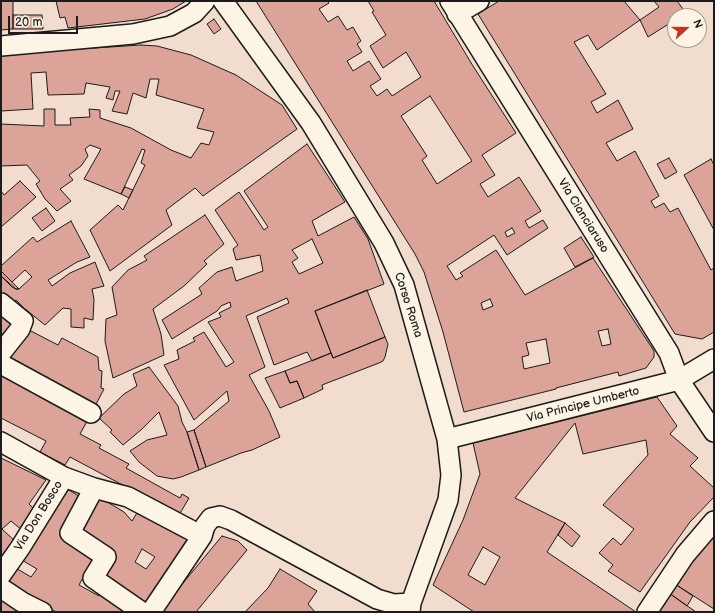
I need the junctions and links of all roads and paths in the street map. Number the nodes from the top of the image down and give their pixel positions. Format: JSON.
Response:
{"nodes":[{"id":1,"x":205,"y":1,"type":"edge"},
{"id":2,"x":223,"y":1,"type":"edge"},
{"id":3,"x":479,"y":1,"type":"edge"},
{"id":4,"x":454,"y":8,"type":"edge"},
{"id":5,"x":1,"y":46,"type":"edge"},
{"id":6,"x":1,"y":303,"type":"edge"},
{"id":7,"x":1,"y":353,"type":"edge"},
{"id":8,"x":714,"y":360,"type":"edge"},
{"id":9,"x":1,"y":364,"type":"edge"},
{"id":10,"x":679,"y":380,"type":"junction"},
{"id":11,"x":91,"y":413,"type":"dead end"},
{"id":12,"x":714,"y":432,"type":"edge"},
{"id":13,"x":447,"y":439,"type":"junction"},
{"id":14,"x":1,"y":442,"type":"edge"},
{"id":15,"x":64,"y":477,"type":"junction"},
{"id":16,"x":94,"y":488,"type":"junction"},
{"id":17,"x":714,"y":521,"type":"edge"},
{"id":18,"x":202,"y":536,"type":"junction"},
{"id":19,"x":1,"y":575,"type":"edge"},
{"id":20,"x":1,"y":588,"type":"edge"},
{"id":21,"x":416,"y":609,"type":"edge"},
{"id":22,"x":42,"y":612,"type":"edge"},
{"id":23,"x":142,"y":612,"type":"edge"},
{"id":24,"x":151,"y":612,"type":"edge"},
{"id":25,"x":647,"y":612,"type":"edge"}],
"edges":[{"from":1,"to":5,"type":"street"},
{"from":2,"to":13,"type":"street","name":"Corso Roma"},
{"from":3,"to":4,"type":"street"},
{"from":4,"to":10,"type":"street","name":"Via Cianciaruso"},
{"from":6,"to":7,"type":"street"},
{"from":8,"to":10,"type":"street","name":"Via Principe Umberto"},
{"from":9,"to":11,"type":"street"},
{"from":10,"to":12,"type":"street","name":"Via Cianciaruso"},
{"from":10,"to":13,"type":"street","name":"Via Principe Umberto"},
{"from":13,"to":21,"type":"street","name":"Corso Roma"},
{"from":14,"to":15,"type":"street"},
{"from":15,"to":16,"type":"street"},
{"from":15,"to":19,"type":"street","name":"Via Don Bosco"},
{"from":16,"to":18,"type":"street"},
{"from":16,"to":23,"type":"street"},
{"from":17,"to":25,"type":"street"},
{"from":18,"to":21,"type":"street"},
{"from":18,"to":24,"type":"street"},
{"from":20,"to":22,"type":"street"}]}
